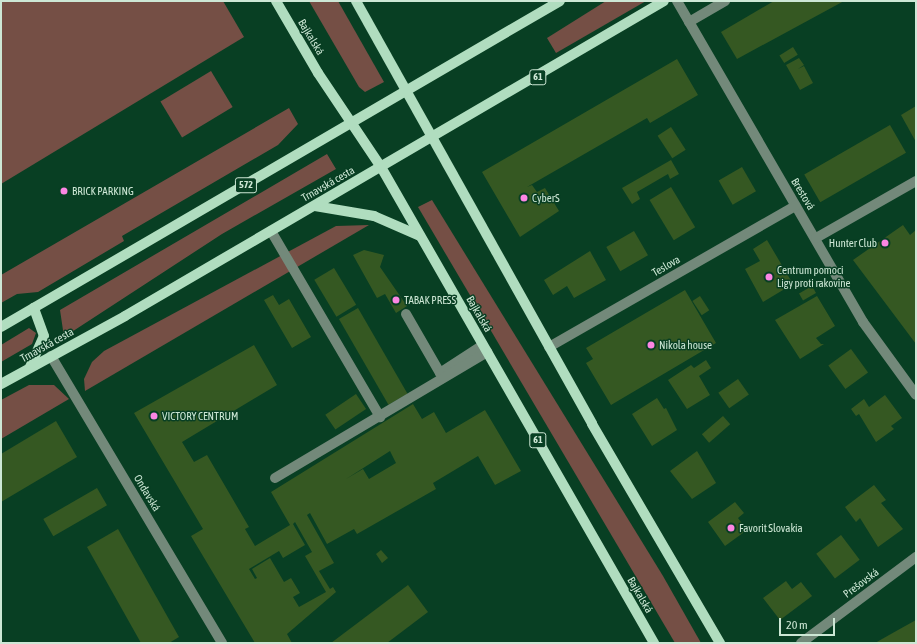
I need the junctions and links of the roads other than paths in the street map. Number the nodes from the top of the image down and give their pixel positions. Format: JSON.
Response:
{"nodes":[{"id":1,"x":276,"y":1,"type":"edge"},
{"id":2,"x":356,"y":1,"type":"edge"},
{"id":3,"x":560,"y":1,"type":"edge"},
{"id":4,"x":664,"y":1,"type":"edge"},
{"id":5,"x":676,"y":1,"type":"edge"},
{"id":6,"x":725,"y":1,"type":"edge"},
{"id":7,"x":689,"y":22,"type":"junction"},
{"id":8,"x":406,"y":90,"type":"junction"},
{"id":9,"x":351,"y":122,"type":"junction"},
{"id":10,"x":432,"y":138,"type":"junction"},
{"id":11,"x":381,"y":167,"type":"junction"},
{"id":12,"x":916,"y":181,"type":"edge"},
{"id":13,"x":315,"y":206,"type":"junction"},
{"id":14,"x":795,"y":206,"type":"junction"},
{"id":15,"x":271,"y":231,"type":"junction"},
{"id":16,"x":422,"y":238,"type":"junction"},
{"id":17,"x":816,"y":238,"type":"junction"},
{"id":18,"x":34,"y":308,"type":"junction"},
{"id":19,"x":406,"y":314,"type":"dead end"},
{"id":20,"x":1,"y":328,"type":"edge"},
{"id":21,"x":549,"y":347,"type":"junction"},
{"id":22,"x":485,"y":348,"type":"junction"},
{"id":23,"x":51,"y":356,"type":"junction"},
{"id":24,"x":30,"y":367,"type":"junction"},
{"id":25,"x":442,"y":377,"type":"junction"},
{"id":26,"x":1,"y":384,"type":"edge"},
{"id":27,"x":916,"y":395,"type":"edge"},
{"id":28,"x":380,"y":417,"type":"junction"},
{"id":29,"x":275,"y":478,"type":"dead end"},
{"id":30,"x":916,"y":557,"type":"edge"},
{"id":31,"x":222,"y":643,"type":"edge"},
{"id":32,"x":654,"y":643,"type":"edge"},
{"id":33,"x":720,"y":643,"type":"edge"},
{"id":34,"x":801,"y":643,"type":"edge"}],
"edges":[{"from":1,"to":9,"type":"main road","name":"Bajkalská"},
{"from":2,"to":8,"type":"main road"},
{"from":3,"to":8,"type":"main road"},
{"from":4,"to":10,"type":"main road","name":"Trnavská cesta","number":"61"},
{"from":5,"to":7,"type":"street","name":"Brestová"},
{"from":6,"to":7,"type":"street"},
{"from":7,"to":14,"type":"street","name":"Brestová"},
{"from":8,"to":9,"type":"main road"},
{"from":8,"to":10,"type":"main road"},
{"from":9,"to":11,"type":"main road","name":"Bajkalská","number":"61"},
{"from":9,"to":18,"type":"main road","number":"572"},
{"from":10,"to":11,"type":"main road","name":"Trnavská cesta","number":"61"},
{"from":10,"to":21,"type":"main road"},
{"from":11,"to":13,"type":"main road","name":"Trnavská cesta"},
{"from":11,"to":16,"type":"main road","name":"Bajkalská","number":"61"},
{"from":12,"to":17,"type":"street"},
{"from":13,"to":15,"type":"main road","name":"Trnavská cesta"},
{"from":13,"to":16,"type":"main road"},
{"from":14,"to":17,"type":"street","name":"Brestová"},
{"from":14,"to":21,"type":"street","name":"Teslova"},
{"from":15,"to":23,"type":"main road","name":"Trnavská cesta"},
{"from":15,"to":28,"type":"street"},
{"from":16,"to":22,"type":"main road","name":"Bajkalská","number":"61"},
{"from":17,"to":27,"type":"street","name":"Brestová"},
{"from":18,"to":20,"type":"main road","number":"572"},
{"from":18,"to":24,"type":"main road"},
{"from":19,"to":25,"type":"street"},
{"from":21,"to":33,"type":"main road"},
{"from":22,"to":25,"type":"street"},
{"from":22,"to":32,"type":"main road","name":"Bajkalská","number":"61"},
{"from":23,"to":24,"type":"main road","name":"Trnavská cesta"},
{"from":23,"to":31,"type":"street","name":"Ondavská"},
{"from":24,"to":26,"type":"main road","name":"Trnavská cesta"},
{"from":25,"to":28,"type":"street"},
{"from":28,"to":29,"type":"street"},
{"from":30,"to":34,"type":"street","name":"Prešovská"}]}
